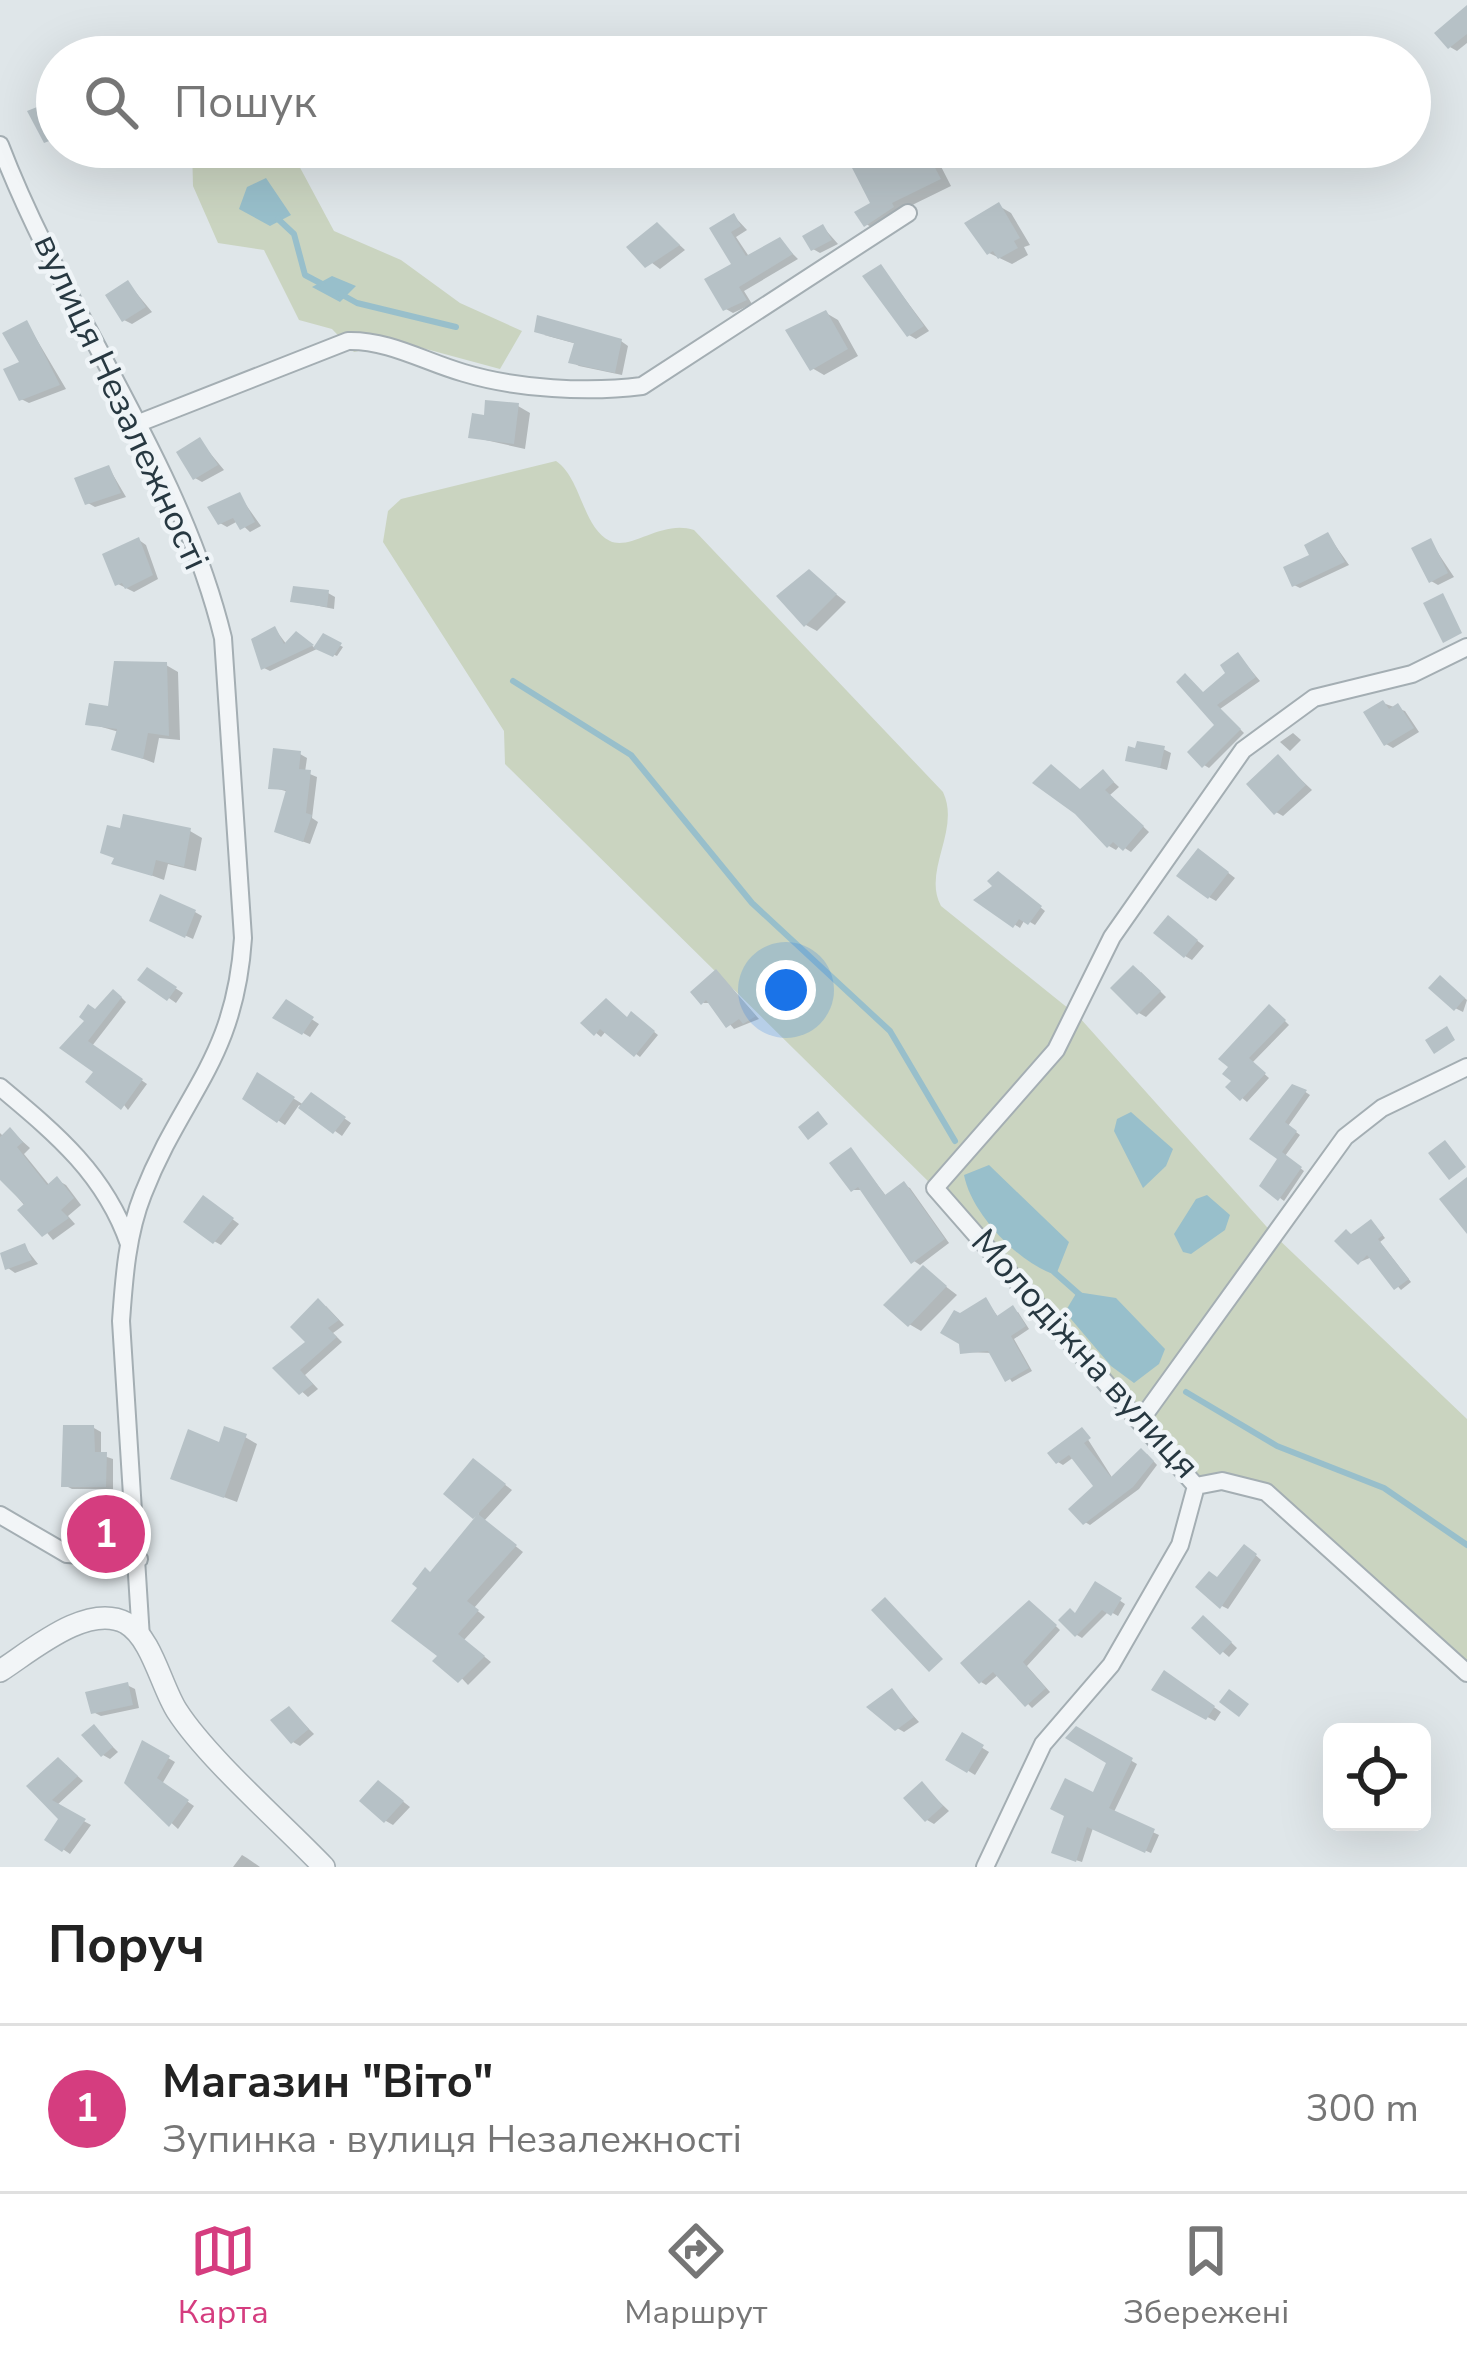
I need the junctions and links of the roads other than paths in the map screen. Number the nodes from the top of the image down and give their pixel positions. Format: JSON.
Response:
{"nodes":[{"id":1,"x":0,"y":145,"type":"edge"},
{"id":2,"x":908,"y":213,"type":"dead end"},
{"id":3,"x":139,"y":423,"type":"junction"},
{"id":4,"x":1467,"y":646,"type":"edge"},
{"id":5,"x":1467,"y":1067,"type":"edge"},
{"id":6,"x":0,"y":1087,"type":"edge"},
{"id":7,"x":129,"y":1245,"type":"junction"},
{"id":8,"x":1139,"y":1421,"type":"junction"},
{"id":9,"x":1196,"y":1486,"type":"junction"},
{"id":10,"x":0,"y":1515,"type":"edge"},
{"id":11,"x":139,"y":1559,"type":"junction"},
{"id":12,"x":141,"y":1638,"type":"junction"},
{"id":13,"x":0,"y":1671,"type":"edge"},
{"id":14,"x":1467,"y":1673,"type":"edge"},
{"id":15,"x":324,"y":1867,"type":"edge"},
{"id":16,"x":985,"y":1867,"type":"edge"}],
"edges":[{"from":1,"to":3,"type":"street","name":"вулиця Незалежності"},
{"from":2,"to":3,"type":"street"},
{"from":3,"to":7,"type":"street","name":"вулиця Незалежності"},
{"from":4,"to":8,"type":"street","name":"Молодіжна вулиця"},
{"from":5,"to":8,"type":"street"},
{"from":6,"to":7,"type":"street"},
{"from":7,"to":11,"type":"street","name":"вулиця Незалежності"},
{"from":8,"to":9,"type":"street","name":"Молодіжна вулиця"},
{"from":9,"to":14,"type":"street","name":"Молодіжна вулиця"},
{"from":9,"to":16,"type":"street"},
{"from":10,"to":11,"type":"street"},
{"from":11,"to":12,"type":"street","name":"вулиця Незалежності"},
{"from":12,"to":13,"type":"street"},
{"from":12,"to":15,"type":"street","name":"вулиця Незалежності"}]}
